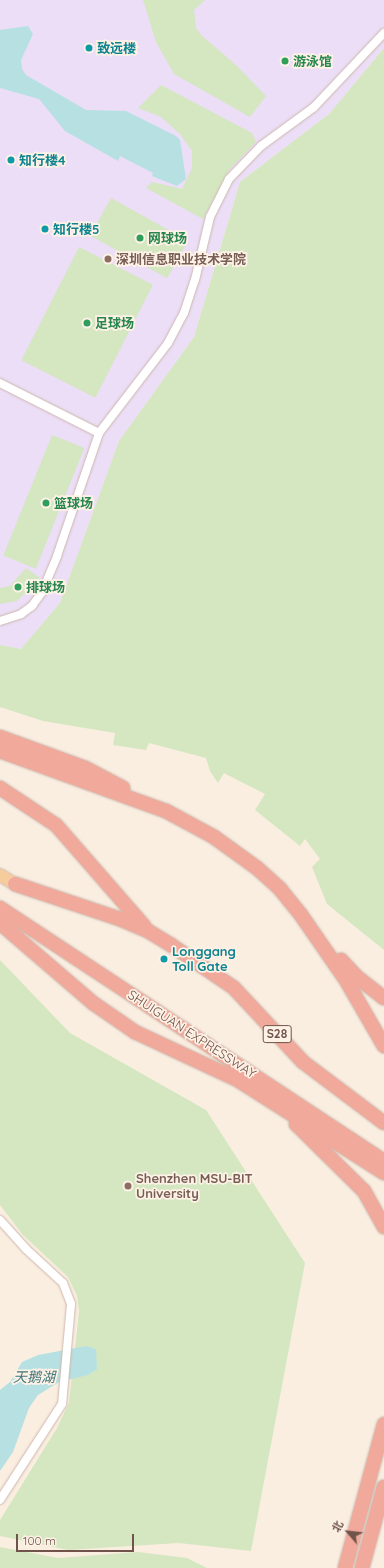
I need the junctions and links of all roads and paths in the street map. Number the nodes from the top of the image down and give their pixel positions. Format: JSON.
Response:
{"nodes":[{"id":1,"x":384,"y":33,"type":"edge"},
{"id":2,"x":0,"y":383,"type":"edge"},
{"id":3,"x":98,"y":433,"type":"junction"},
{"id":4,"x":0,"y":621,"type":"edge"},
{"id":5,"x":0,"y":737,"type":"edge"},
{"id":6,"x":0,"y":751,"type":"edge"},
{"id":7,"x":0,"y":788,"type":"edge"},
{"id":8,"x":166,"y":811,"type":"junction"},
{"id":9,"x":0,"y":875,"type":"edge"},
{"id":10,"x":15,"y":884,"type":"joint"},
{"id":11,"x":0,"y":908,"type":"edge"},
{"id":12,"x":301,"y":915,"type":"junction"},
{"id":13,"x":0,"y":923,"type":"edge"},
{"id":14,"x":148,"y":931,"type":"junction"},
{"id":15,"x":61,"y":948,"type":"junction"},
{"id":16,"x":79,"y":991,"type":"junction"},
{"id":17,"x":384,"y":998,"type":"edge"},
{"id":18,"x":384,"y":1046,"type":"edge"},
{"id":19,"x":266,"y":1097,"type":"junction"},
{"id":20,"x":384,"y":1123,"type":"edge"},
{"id":21,"x":384,"y":1161,"type":"edge"},
{"id":22,"x":384,"y":1173,"type":"edge"},
{"id":23,"x":0,"y":1220,"type":"edge"},
{"id":24,"x":384,"y":1227,"type":"edge"},
{"id":25,"x":384,"y":1424,"type":"edge"},
{"id":26,"x":384,"y":1487,"type":"edge"},
{"id":27,"x":0,"y":1500,"type":"edge"},
{"id":28,"x":345,"y":1568,"type":"edge"},
{"id":29,"x":362,"y":1568,"type":"edge"}],
"edges":[{"from":1,"to":3,"type":"street"},
{"from":2,"to":3,"type":"street"},
{"from":3,"to":4,"type":"street"},
{"from":5,"to":8,"type":"highway"},
{"from":6,"to":8,"type":"highway"},
{"from":7,"to":14,"type":"highway"},
{"from":8,"to":12,"type":"highway"},
{"from":9,"to":10,"type":"main road"},
{"from":10,"to":14,"type":"highway","number":"S28"},
{"from":11,"to":15,"type":"highway","name":"SHUIGUAN EXPRESSWAY"},
{"from":12,"to":17,"type":"highway"},
{"from":12,"to":18,"type":"highway"},
{"from":13,"to":15,"type":"highway"},
{"from":13,"to":16,"type":"highway"},
{"from":14,"to":20,"type":"highway","number":"S28"},
{"from":15,"to":16,"type":"highway"},
{"from":15,"to":21,"type":"highway","name":"SHUIGUAN EXPRESSWAY"},
{"from":16,"to":19,"type":"highway"},
{"from":19,"to":22,"type":"highway"},
{"from":19,"to":24,"type":"highway"},
{"from":23,"to":27,"type":"street"},
{"from":25,"to":28,"type":"highway"},
{"from":26,"to":29,"type":"highway"}]}
